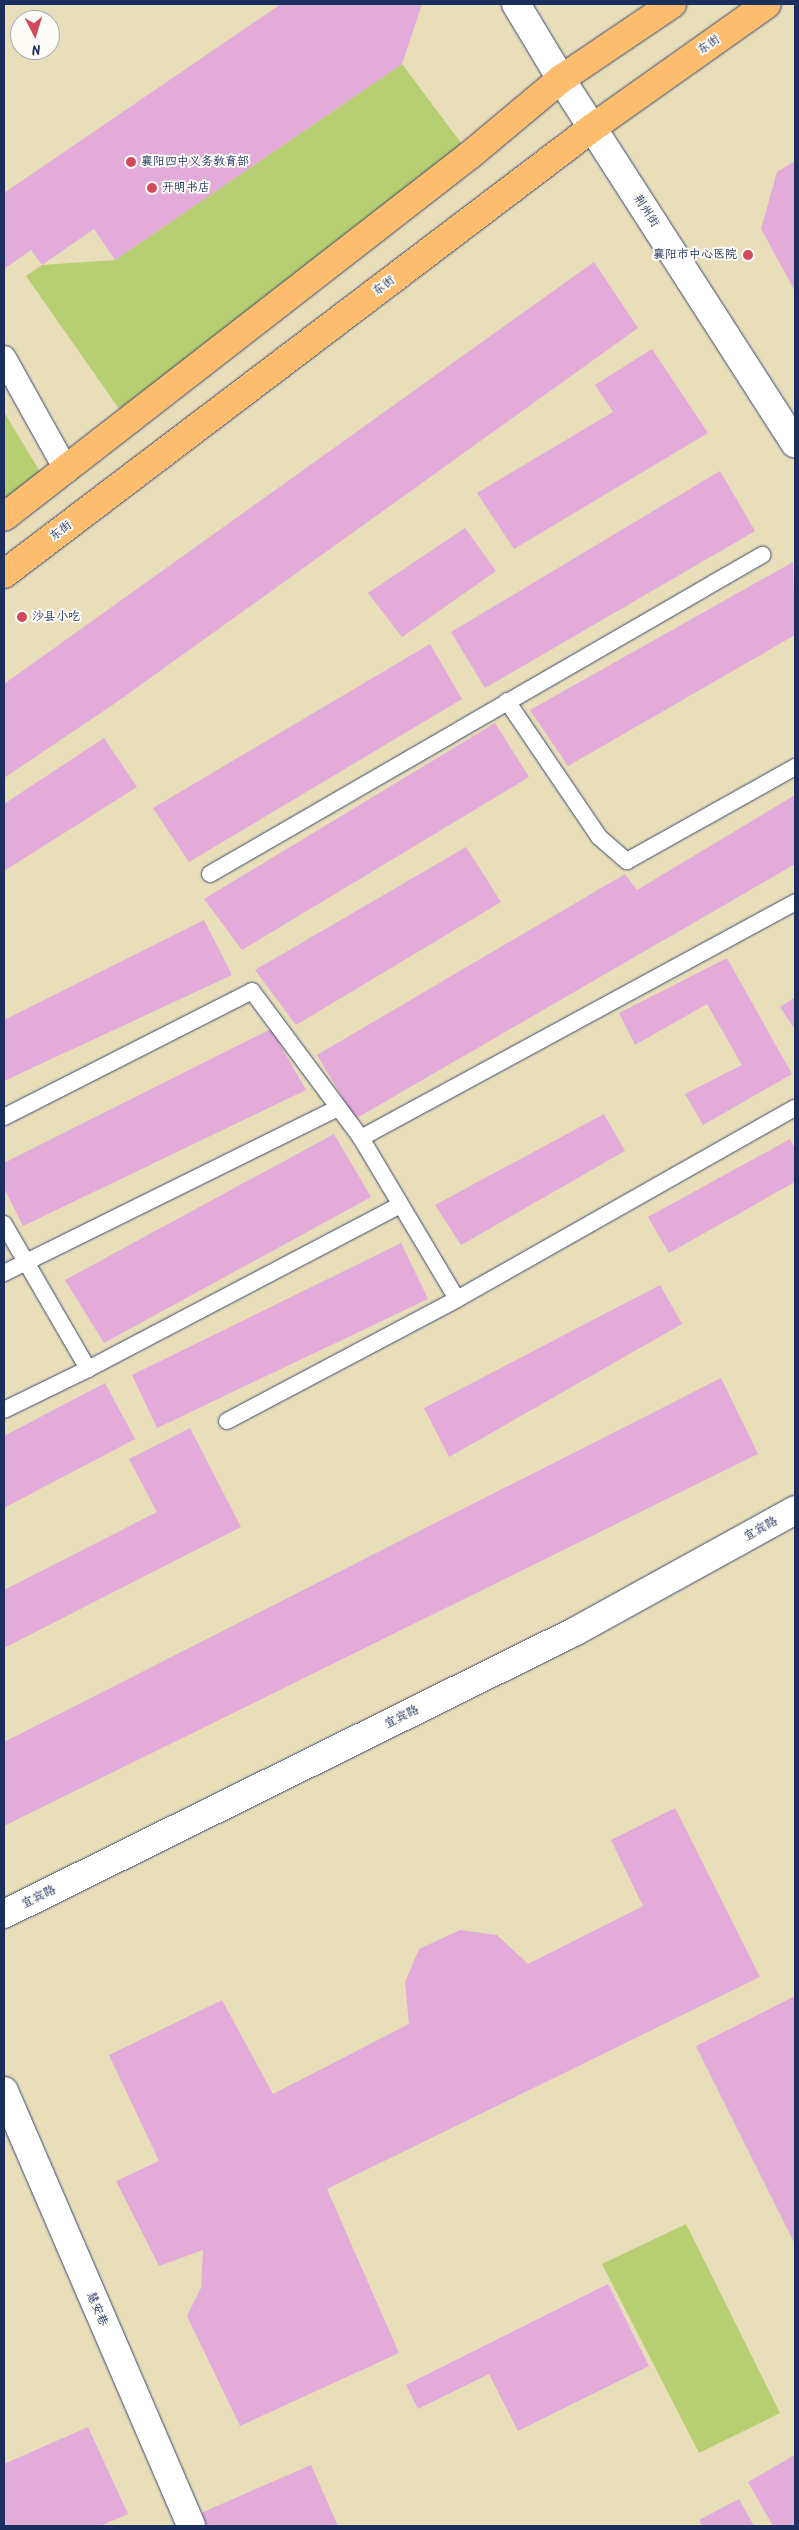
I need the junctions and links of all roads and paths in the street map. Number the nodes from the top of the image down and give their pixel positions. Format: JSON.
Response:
{"nodes":[{"id":1,"x":516,"y":4,"type":"edge"},
{"id":2,"x":672,"y":4,"type":"edge"},
{"id":3,"x":768,"y":4,"type":"edge"},
{"id":4,"x":561,"y":79,"type":"junction"},
{"id":5,"x":592,"y":128,"type":"junction"},
{"id":6,"x":4,"y":358,"type":"edge"},
{"id":7,"x":795,"y":443,"type":"edge"},
{"id":8,"x":67,"y":471,"type":"junction"},
{"id":9,"x":4,"y":517,"type":"edge"},
{"id":10,"x":762,"y":555,"type":"dead end"},
{"id":11,"x":4,"y":574,"type":"edge"},
{"id":12,"x":507,"y":701,"type":"junction"},
{"id":13,"x":795,"y":767,"type":"edge"},
{"id":14,"x":210,"y":874,"type":"dead end"},
{"id":15,"x":795,"y":902,"type":"edge"},
{"id":16,"x":338,"y":1108,"type":"junction"},
{"id":17,"x":795,"y":1108,"type":"edge"},
{"id":18,"x":4,"y":1117,"type":"edge"},
{"id":19,"x":361,"y":1138,"type":"junction"},
{"id":20,"x":401,"y":1205,"type":"junction"},
{"id":21,"x":4,"y":1224,"type":"edge"},
{"id":22,"x":25,"y":1262,"type":"junction"},
{"id":23,"x":4,"y":1273,"type":"edge"},
{"id":24,"x":457,"y":1299,"type":"junction"},
{"id":25,"x":88,"y":1369,"type":"junction"},
{"id":26,"x":4,"y":1410,"type":"edge"},
{"id":27,"x":227,"y":1421,"type":"dead end"},
{"id":28,"x":795,"y":1510,"type":"edge"},
{"id":29,"x":4,"y":1914,"type":"edge"},
{"id":30,"x":4,"y":2092,"type":"edge"},
{"id":31,"x":191,"y":2526,"type":"edge"}],
"edges":[{"from":1,"to":4,"type":"street","name":"荆州街"},
{"from":2,"to":4,"type":"main road"},
{"from":3,"to":5,"type":"main road","name":"东街"},
{"from":4,"to":5,"type":"street","name":"荆州街"},
{"from":4,"to":8,"type":"main road"},
{"from":5,"to":7,"type":"street","name":"荆州街"},
{"from":5,"to":11,"type":"main road","name":"东街"},
{"from":6,"to":8,"type":"street"},
{"from":8,"to":9,"type":"main road"},
{"from":10,"to":12,"type":"lane"},
{"from":12,"to":13,"type":"lane"},
{"from":12,"to":14,"type":"lane"},
{"from":15,"to":19,"type":"lane"},
{"from":16,"to":18,"type":"lane"},
{"from":16,"to":19,"type":"lane"},
{"from":16,"to":22,"type":"lane"},
{"from":17,"to":24,"type":"lane"},
{"from":19,"to":20,"type":"lane"},
{"from":20,"to":24,"type":"lane"},
{"from":20,"to":25,"type":"lane"},
{"from":21,"to":22,"type":"lane"},
{"from":22,"to":23,"type":"lane"},
{"from":22,"to":25,"type":"lane"},
{"from":24,"to":27,"type":"lane"},
{"from":25,"to":26,"type":"lane"},
{"from":28,"to":29,"type":"street","name":"宜宾路"},
{"from":30,"to":31,"type":"street","name":"慧安巷"}]}
